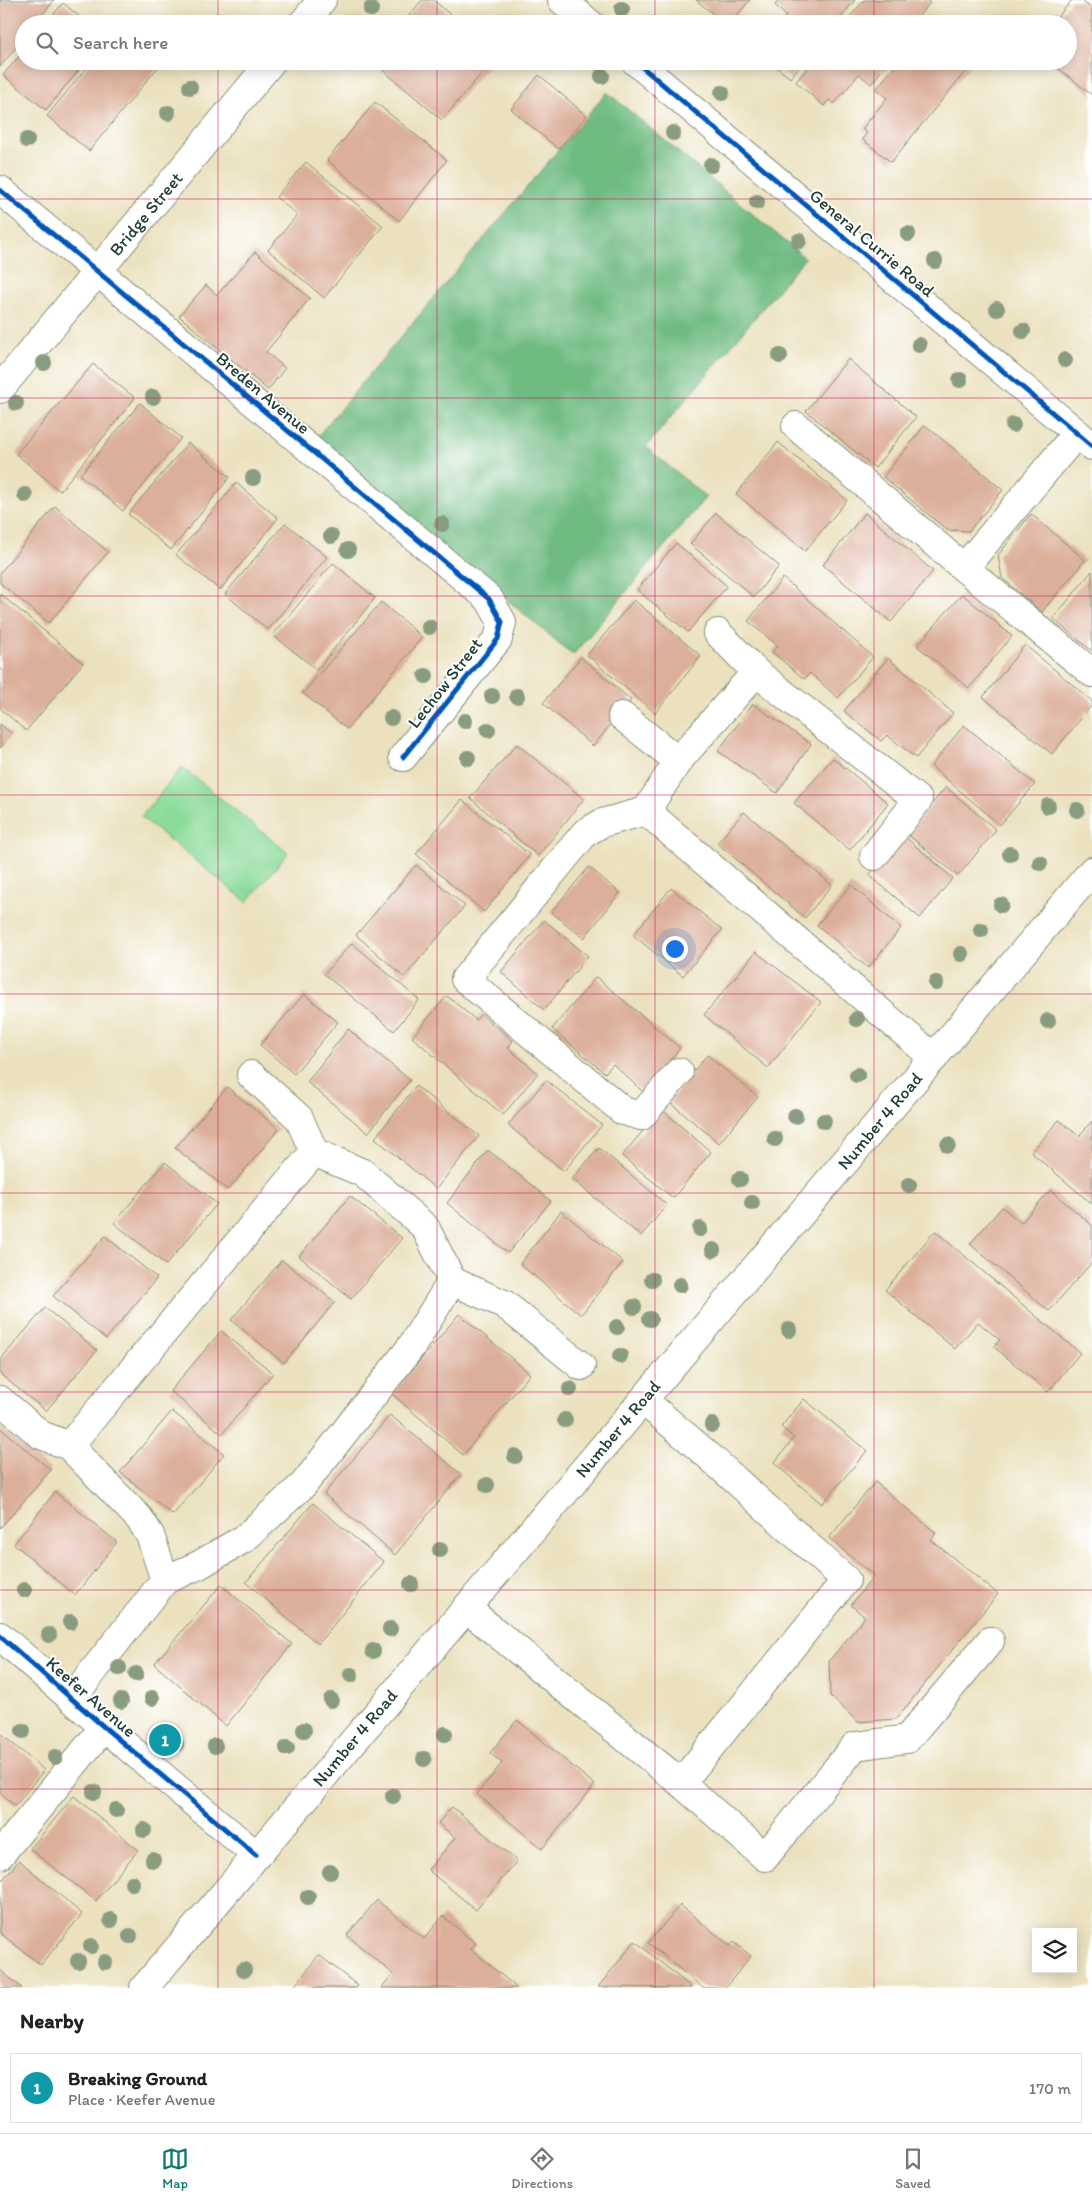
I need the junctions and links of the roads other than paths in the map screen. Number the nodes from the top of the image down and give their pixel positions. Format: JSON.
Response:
{"nodes":[{"id":1,"x":322,"y":0,"type":"edge"},
{"id":2,"x":562,"y":0,"type":"edge"},
{"id":3,"x":310,"y":15,"type":"edge"},
{"id":4,"x":580,"y":15,"type":"edge"},
{"id":5,"x":265,"y":70,"type":"edge"},
{"id":6,"x":646,"y":70,"type":"edge"},
{"id":7,"x":0,"y":190,"type":"edge"},
{"id":8,"x":97,"y":273,"type":"junction"},
{"id":9,"x":0,"y":389,"type":"edge"},
{"id":10,"x":796,"y":426,"type":"dead end"},
{"id":11,"x":1084,"y":439,"type":"edge"},
{"id":12,"x":964,"y":568,"type":"junction"},
{"id":13,"x":502,"y":622,"type":"joint"},
{"id":14,"x":718,"y":634,"type":"dead end"},
{"id":15,"x":756,"y":672,"type":"junction"},
{"id":16,"x":1092,"y":673,"type":"edge"},
{"id":17,"x":622,"y":716,"type":"dead end"},
{"id":18,"x":403,"y":757,"type":"dead end"},
{"id":19,"x":678,"y":761,"type":"junction"},
{"id":20,"x":646,"y":811,"type":"junction"},
{"id":21,"x":874,"y":856,"type":"dead end"},
{"id":22,"x":1092,"y":871,"type":"edge"},
{"id":23,"x":934,"y":1058,"type":"junction"},
{"id":24,"x":679,"y":1072,"type":"dead end"},
{"id":25,"x":251,"y":1075,"type":"dead end"},
{"id":26,"x":314,"y":1152,"type":"junction"},
{"id":27,"x":452,"y":1281,"type":"junction"},
{"id":28,"x":580,"y":1366,"type":"dead end"},
{"id":29,"x":0,"y":1400,"type":"edge"},
{"id":30,"x":643,"y":1400,"type":"junction"},
{"id":31,"x":69,"y":1446,"type":"junction"},
{"id":32,"x":165,"y":1580,"type":"junction"},
{"id":33,"x":466,"y":1608,"type":"junction"},
{"id":34,"x":0,"y":1636,"type":"edge"},
{"id":35,"x":990,"y":1640,"type":"dead end"},
{"id":36,"x":72,"y":1698,"type":"junction"},
{"id":37,"x":104,"y":1727,"type":"junction"},
{"id":38,"x":681,"y":1783,"type":"junction"},
{"id":39,"x":0,"y":1855,"type":"edge"},
{"id":40,"x":256,"y":1855,"type":"junction"},
{"id":41,"x":144,"y":1988,"type":"edge"}],
"edges":[{"from":1,"to":3,"type":"street"},
{"from":2,"to":4,"type":"street"},
{"from":5,"to":8,"type":"street","name":"Bridge Street"},
{"from":6,"to":11,"type":"street","name":"General Currie Road"},
{"from":7,"to":8,"type":"street","name":"Breden Avenue"},
{"from":8,"to":9,"type":"street","name":"Bridge Street"},
{"from":8,"to":13,"type":"street","name":"Breden Avenue"},
{"from":10,"to":12,"type":"street"},
{"from":11,"to":12,"type":"street"},
{"from":12,"to":16,"type":"street"},
{"from":13,"to":18,"type":"street","name":"Lechow Street"},
{"from":14,"to":15,"type":"street"},
{"from":15,"to":19,"type":"street"},
{"from":15,"to":21,"type":"street"},
{"from":17,"to":19,"type":"street"},
{"from":19,"to":20,"type":"street"},
{"from":20,"to":23,"type":"street"},
{"from":20,"to":24,"type":"street"},
{"from":22,"to":23,"type":"street","name":"Number 4 Road"},
{"from":23,"to":30,"type":"street","name":"Number 4 Road"},
{"from":25,"to":26,"type":"street"},
{"from":26,"to":27,"type":"street"},
{"from":26,"to":31,"type":"street"},
{"from":27,"to":28,"type":"street"},
{"from":27,"to":32,"type":"street"},
{"from":29,"to":31,"type":"street"},
{"from":30,"to":33,"type":"street","name":"Number 4 Road"},
{"from":30,"to":38,"type":"street"},
{"from":31,"to":32,"type":"street"},
{"from":32,"to":36,"type":"street"},
{"from":33,"to":38,"type":"street"},
{"from":33,"to":40,"type":"street","name":"Number 4 Road"},
{"from":34,"to":36,"type":"street","name":"Keefer Avenue"},
{"from":35,"to":38,"type":"street"},
{"from":36,"to":37,"type":"street","name":"Keefer Avenue"},
{"from":37,"to":39,"type":"street"},
{"from":37,"to":40,"type":"street","name":"Keefer Avenue"},
{"from":40,"to":41,"type":"street","name":"Number 4 Road"}]}
